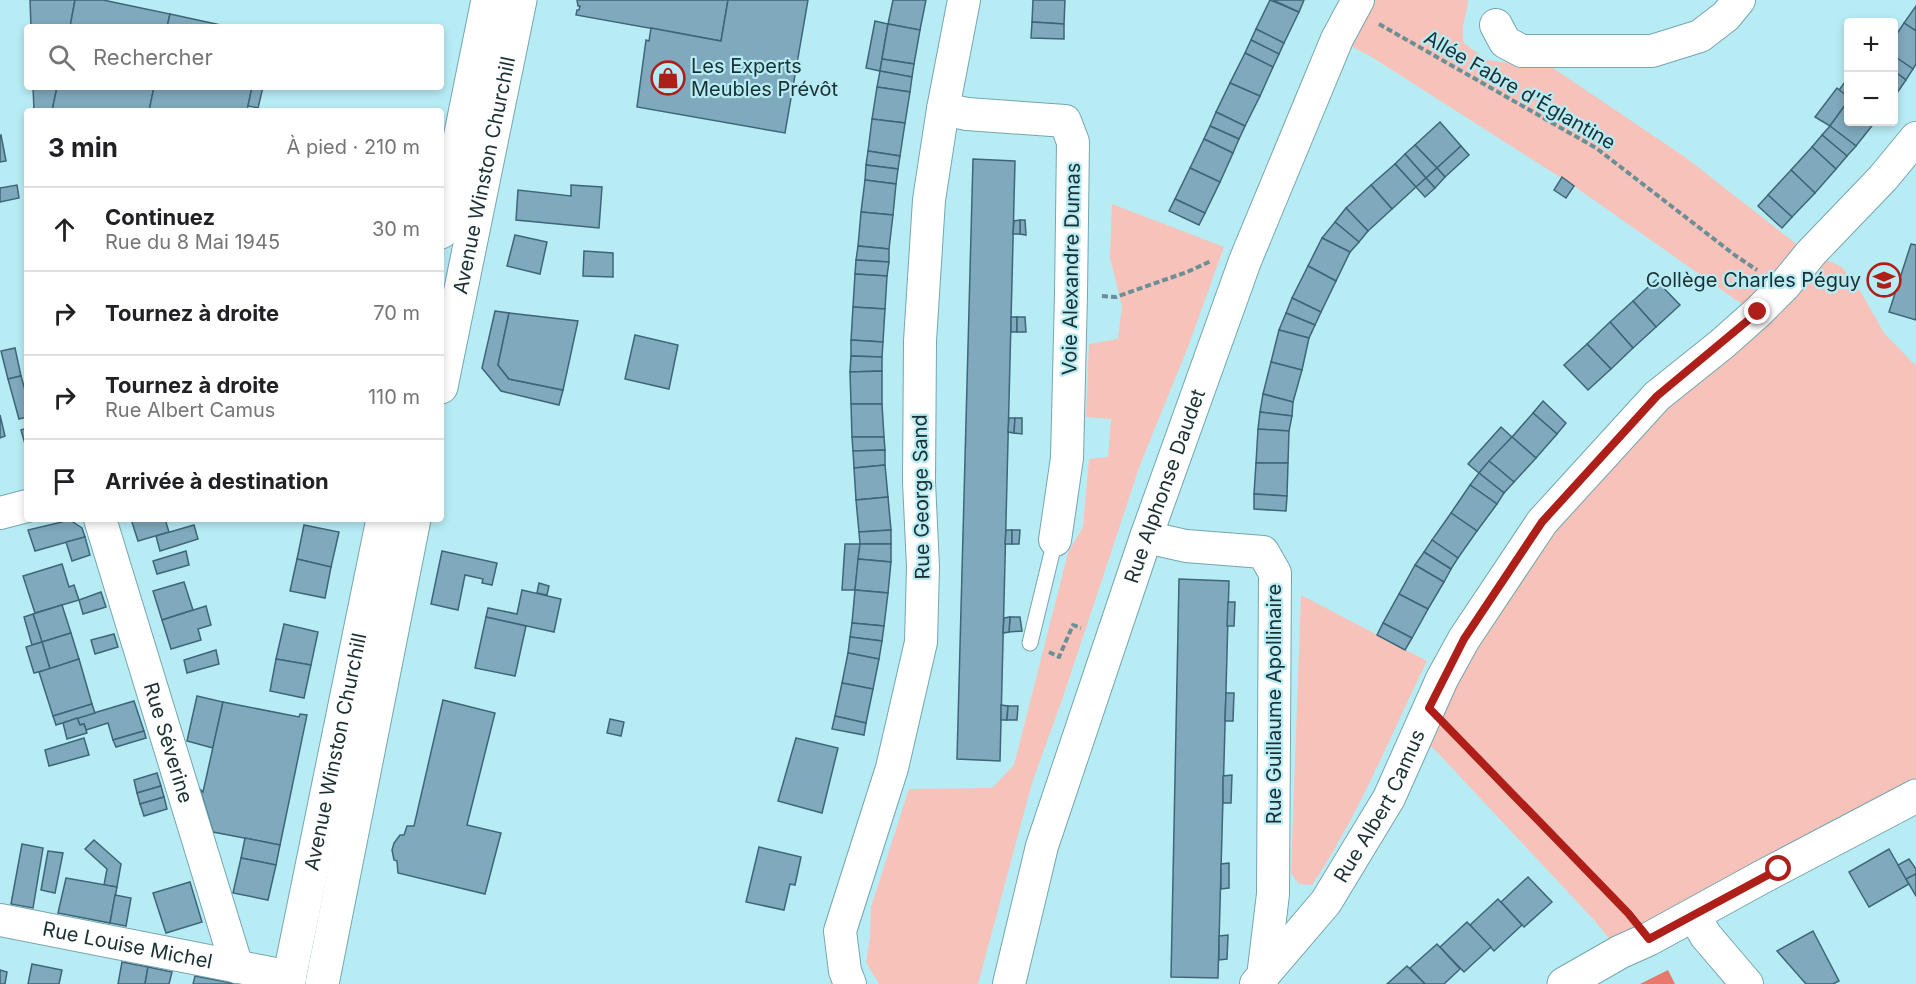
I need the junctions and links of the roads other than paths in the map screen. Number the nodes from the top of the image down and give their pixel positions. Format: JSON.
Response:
{"nodes":[{"id":1,"x":489,"y":0,"type":"edge"},
{"id":2,"x":520,"y":0,"type":"edge"},
{"id":3,"x":963,"y":0,"type":"edge"},
{"id":4,"x":1739,"y":0,"type":"edge"},
{"id":5,"x":1356,"y":3,"type":"edge"},
{"id":6,"x":1496,"y":25,"type":"dead end"},
{"id":7,"x":943,"y":109,"type":"junction"},
{"id":8,"x":1916,"y":138,"type":"edge"},
{"id":9,"x":444,"y":217,"type":"edge"},
{"id":10,"x":444,"y":372,"type":"edge"},
{"id":11,"x":24,"y":507,"type":"edge"},
{"id":12,"x":0,"y":513,"type":"edge"},
{"id":13,"x":101,"y":522,"type":"edge"},
{"id":14,"x":382,"y":522,"type":"edge"},
{"id":15,"x":413,"y":522,"type":"edge"},
{"id":16,"x":1146,"y":537,"type":"junction"},
{"id":17,"x":1055,"y":540,"type":"joint"},
{"id":18,"x":1030,"y":643,"type":"dead end"},
{"id":19,"x":1916,"y":796,"type":"edge"},
{"id":20,"x":1694,"y":916,"type":"junction"},
{"id":21,"x":0,"y":920,"type":"edge"},
{"id":22,"x":237,"y":967,"type":"junction"},
{"id":23,"x":1260,"y":980,"type":"edge"},
{"id":24,"x":289,"y":981,"type":"edge"},
{"id":25,"x":322,"y":984,"type":"edge"},
{"id":26,"x":850,"y":984,"type":"edge"},
{"id":27,"x":1009,"y":984,"type":"edge"},
{"id":28,"x":1564,"y":984,"type":"edge"},
{"id":29,"x":1747,"y":984,"type":"edge"}],
"edges":[{"from":1,"to":9,"type":"main road","name":"Avenue Winston Churchill"},
{"from":2,"to":10,"type":"main road","name":"Avenue Winston Churchill"},
{"from":3,"to":7,"type":"street","name":"Rue George Sand"},
{"from":4,"to":6,"type":"street"},
{"from":5,"to":16,"type":"street","name":"Rue Alphonse Daudet"},
{"from":7,"to":17,"type":"street","name":"Voie Alexandre Dumas"},
{"from":7,"to":26,"type":"street","name":"Rue George Sand"},
{"from":8,"to":23,"type":"street","name":"Rue Albert Camus"},
{"from":11,"to":12,"type":"street"},
{"from":13,"to":22,"type":"street","name":"Rue Séverine"},
{"from":14,"to":24,"type":"main road","name":"Avenue Winston Churchill"},
{"from":15,"to":25,"type":"main road","name":"Avenue Winston Churchill"},
{"from":16,"to":23,"type":"street","name":"Rue Guillaume Apollinaire"},
{"from":16,"to":27,"type":"street","name":"Rue Alphonse Daudet"},
{"from":17,"to":18,"type":"lane"},
{"from":19,"to":20,"type":"main road"},
{"from":20,"to":28,"type":"main road"},
{"from":20,"to":29,"type":"street"},
{"from":21,"to":22,"type":"street","name":"Rue Louise Michel"},
{"from":22,"to":24,"type":"street","name":"Rue Louise Michel"}]}
